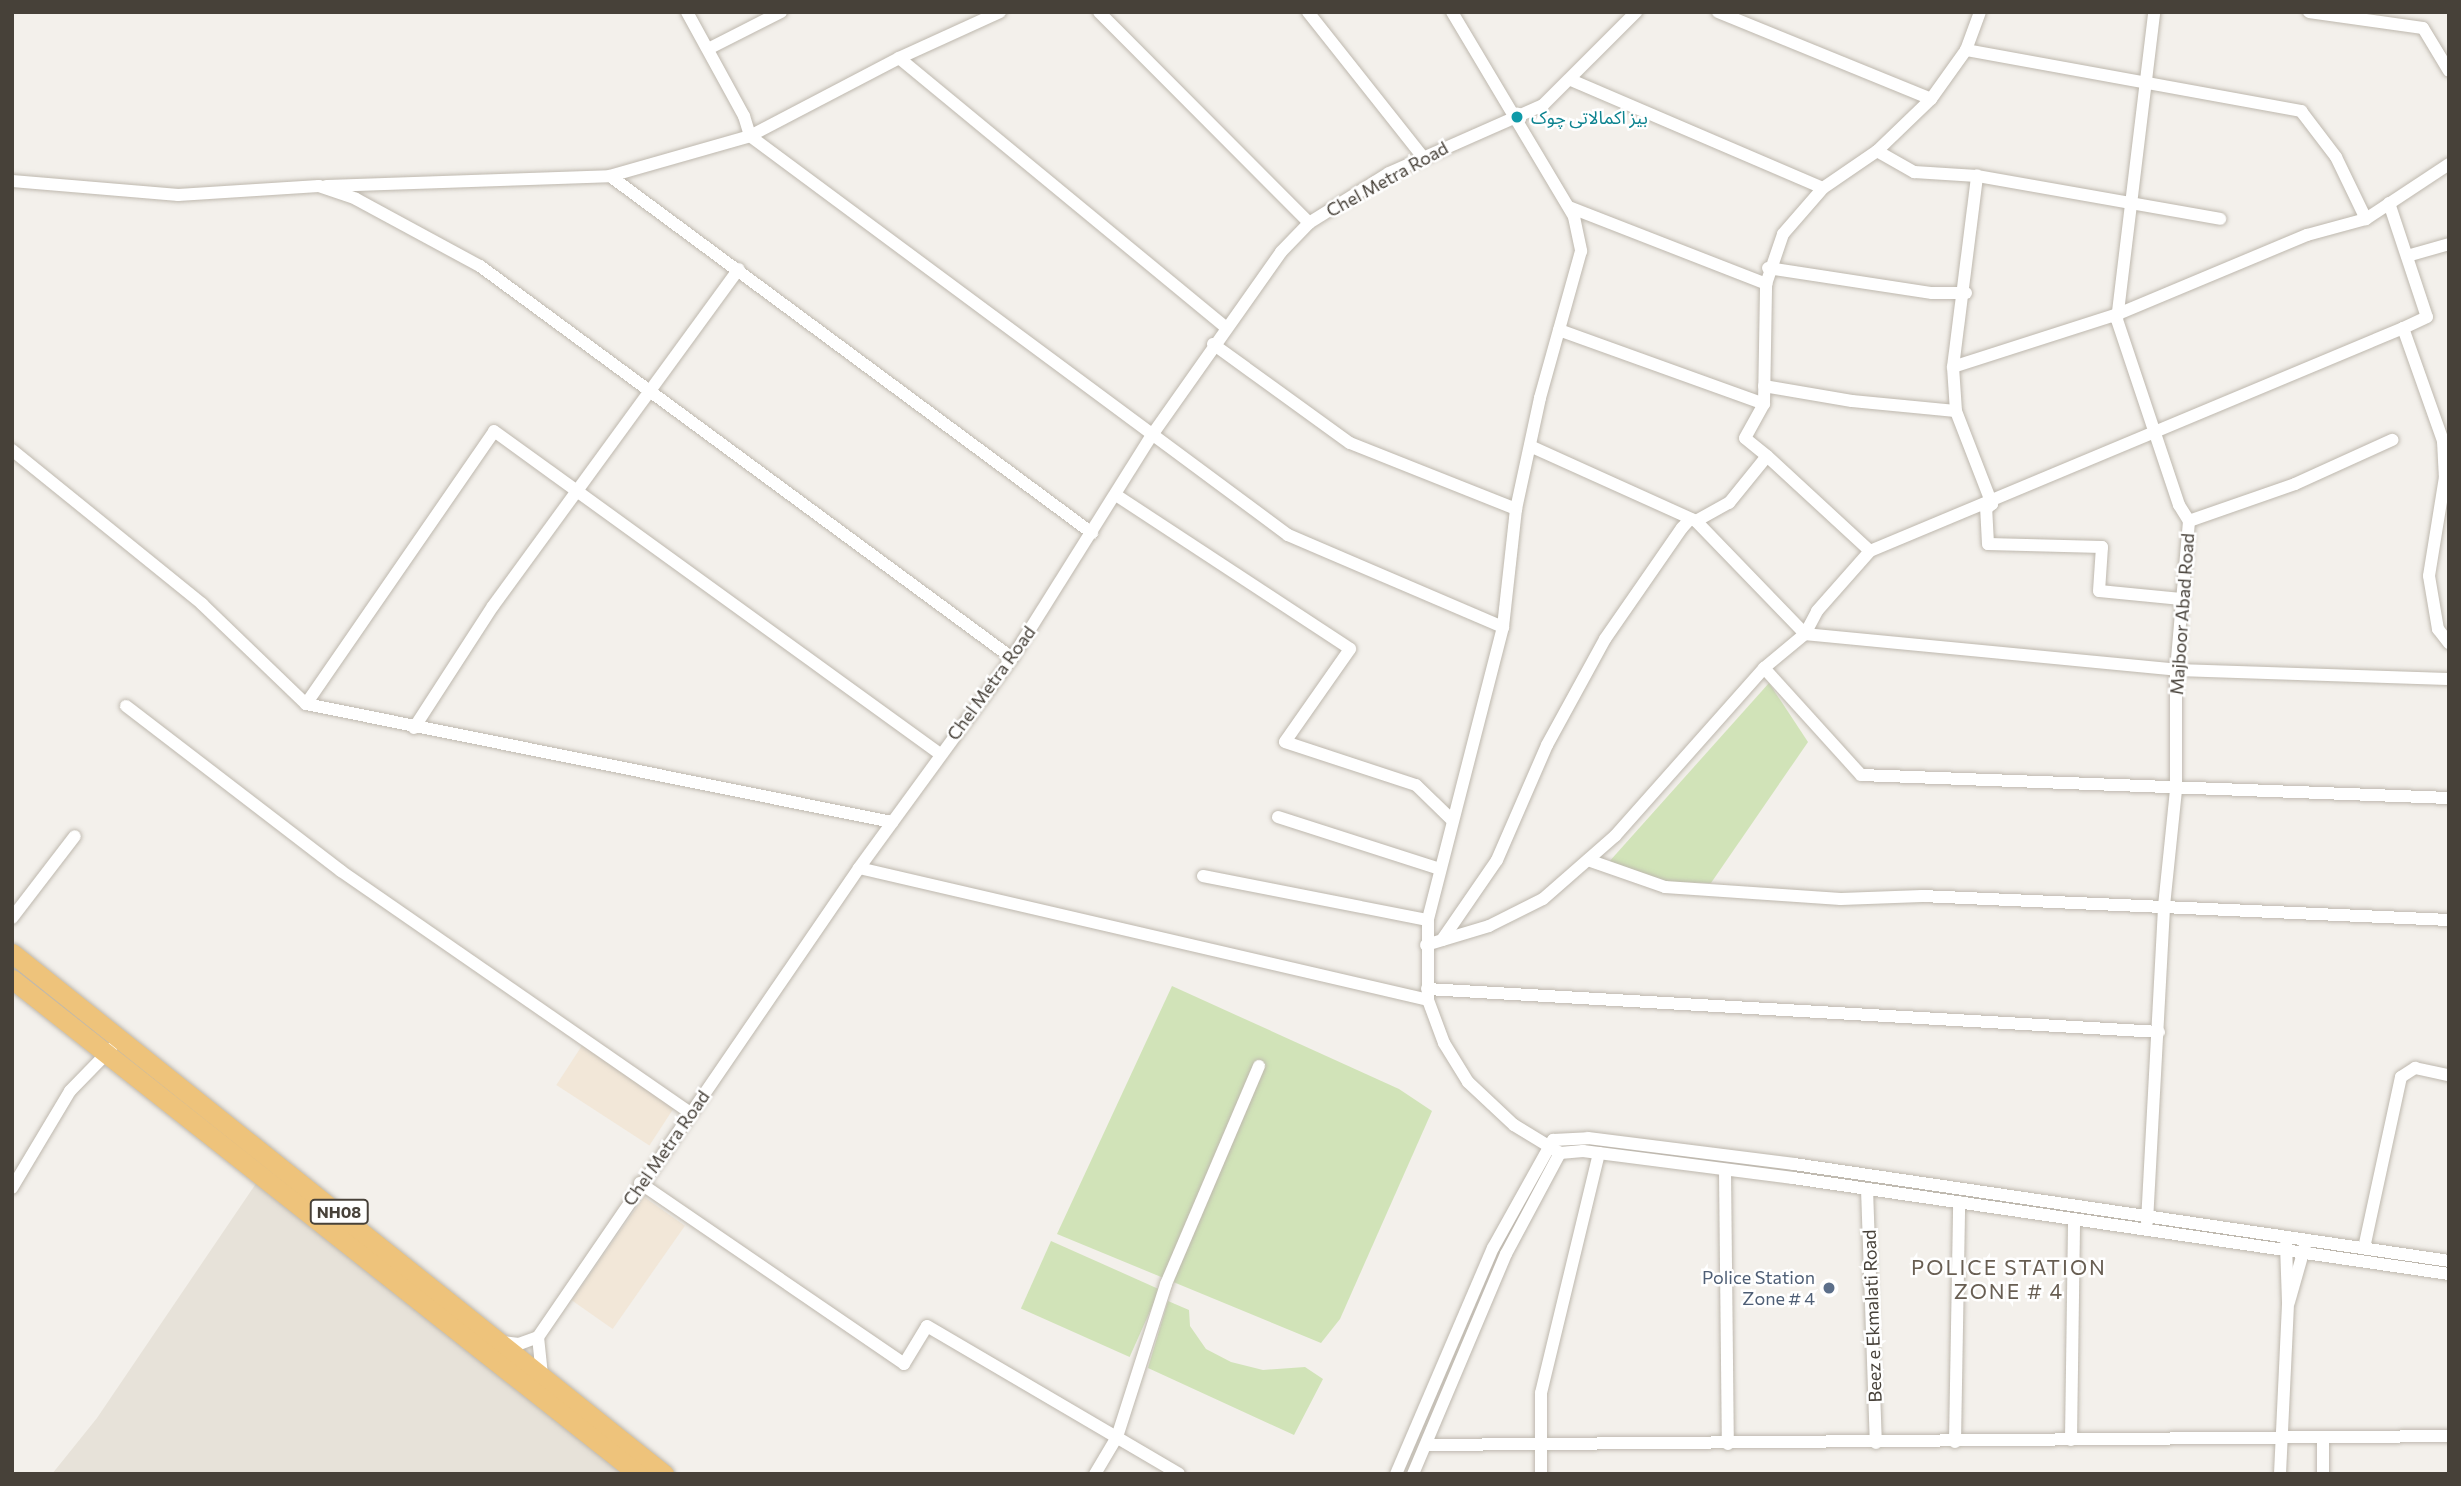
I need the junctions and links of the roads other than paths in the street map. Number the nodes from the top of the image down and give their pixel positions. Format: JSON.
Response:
{"nodes":[{"id":1,"x":687,"y":12,"type":"edge"},
{"id":2,"x":781,"y":12,"type":"edge"},
{"id":3,"x":1000,"y":12,"type":"edge"},
{"id":4,"x":1099,"y":12,"type":"edge"},
{"id":5,"x":1308,"y":12,"type":"edge"},
{"id":6,"x":1452,"y":12,"type":"edge"},
{"id":7,"x":1636,"y":12,"type":"edge"},
{"id":8,"x":1718,"y":12,"type":"edge"},
{"id":9,"x":1980,"y":12,"type":"edge"},
{"id":10,"x":2154,"y":12,"type":"edge"},
{"id":11,"x":2309,"y":12,"type":"edge"},
{"id":12,"x":708,"y":49,"type":"junction"},
{"id":13,"x":1966,"y":50,"type":"junction"},
{"id":14,"x":899,"y":58,"type":"junction"},
{"id":15,"x":2449,"y":71,"type":"edge"},
{"id":16,"x":1571,"y":80,"type":"junction"},
{"id":17,"x":2144,"y":83,"type":"junction"},
{"id":18,"x":1931,"y":99,"type":"junction"},
{"id":19,"x":1517,"y":117,"type":"junction"},
{"id":20,"x":750,"y":136,"type":"junction"},
{"id":21,"x":1877,"y":151,"type":"junction"},
{"id":22,"x":1423,"y":157,"type":"junction"},
{"id":23,"x":2449,"y":164,"type":"edge"},
{"id":24,"x":610,"y":176,"type":"junction"},
{"id":25,"x":1977,"y":176,"type":"junction"},
{"id":26,"x":12,"y":181,"type":"edge"},
{"id":27,"x":319,"y":186,"type":"junction"},
{"id":28,"x":1823,"y":188,"type":"junction"},
{"id":29,"x":2389,"y":203,"type":"junction"},
{"id":30,"x":2130,"y":205,"type":"junction"},
{"id":31,"x":1569,"y":207,"type":"junction"},
{"id":32,"x":2220,"y":219,"type":"dead end"},
{"id":33,"x":2366,"y":219,"type":"junction"},
{"id":34,"x":1309,"y":223,"type":"junction"},
{"id":35,"x":2449,"y":244,"type":"edge"},
{"id":36,"x":2407,"y":256,"type":"junction"},
{"id":37,"x":1768,"y":268,"type":"junction"},
{"id":38,"x":739,"y":269,"type":"junction"},
{"id":39,"x":1766,"y":284,"type":"junction"},
{"id":40,"x":1966,"y":293,"type":"junction"},
{"id":41,"x":2118,"y":314,"type":"junction"},
{"id":42,"x":1225,"y":327,"type":"junction"},
{"id":43,"x":2403,"y":328,"type":"junction"},
{"id":44,"x":1559,"y":330,"type":"junction"},
{"id":45,"x":1213,"y":344,"type":"junction"},
{"id":46,"x":1953,"y":367,"type":"junction"},
{"id":47,"x":1764,"y":386,"type":"junction"},
{"id":48,"x":652,"y":389,"type":"junction"},
{"id":49,"x":1764,"y":404,"type":"junction"},
{"id":50,"x":1956,"y":411,"type":"junction"},
{"id":51,"x":2155,"y":429,"type":"junction"},
{"id":52,"x":1152,"y":435,"type":"junction"},
{"id":53,"x":2392,"y":440,"type":"dead end"},
{"id":54,"x":2446,"y":441,"type":"edge"},
{"id":55,"x":1530,"y":446,"type":"junction"},
{"id":56,"x":12,"y":450,"type":"edge"},
{"id":57,"x":1767,"y":456,"type":"junction"},
{"id":58,"x":575,"y":492,"type":"junction"},
{"id":59,"x":1116,"y":495,"type":"junction"},
{"id":60,"x":1992,"y":504,"type":"junction"},
{"id":61,"x":1516,"y":509,"type":"junction"},
{"id":62,"x":1696,"y":521,"type":"junction"},
{"id":63,"x":2189,"y":521,"type":"junction"},
{"id":64,"x":1092,"y":533,"type":"junction"},
{"id":65,"x":1870,"y":551,"type":"junction"},
{"id":66,"x":2181,"y":599,"type":"junction"},
{"id":67,"x":1503,"y":627,"type":"junction"},
{"id":68,"x":1805,"y":634,"type":"junction"},
{"id":69,"x":2449,"y":643,"type":"edge"},
{"id":70,"x":1012,"y":658,"type":"junction"},
{"id":71,"x":1764,"y":668,"type":"junction"},
{"id":72,"x":2176,"y":670,"type":"junction"},
{"id":73,"x":2449,"y":679,"type":"edge"},
{"id":74,"x":306,"y":704,"type":"junction"},
{"id":75,"x":126,"y":706,"type":"dead end"},
{"id":76,"x":414,"y":728,"type":"junction"},
{"id":77,"x":940,"y":754,"type":"junction"},
{"id":78,"x":2176,"y":790,"type":"junction"},
{"id":79,"x":2449,"y":797,"type":"edge"},
{"id":80,"x":1278,"y":817,"type":"dead end"},
{"id":81,"x":1451,"y":819,"type":"junction"},
{"id":82,"x":892,"y":822,"type":"junction"},
{"id":83,"x":75,"y":836,"type":"dead end"},
{"id":84,"x":1588,"y":860,"type":"junction"},
{"id":85,"x":859,"y":868,"type":"junction"},
{"id":86,"x":1440,"y":869,"type":"junction"},
{"id":87,"x":1203,"y":876,"type":"dead end"},
{"id":88,"x":2164,"y":906,"type":"junction"},
{"id":89,"x":12,"y":918,"type":"edge"},
{"id":90,"x":1427,"y":920,"type":"junction"},
{"id":91,"x":2449,"y":920,"type":"edge"},
{"id":92,"x":1443,"y":940,"type":"junction"},
{"id":93,"x":1426,"y":945,"type":"junction"},
{"id":94,"x":12,"y":953,"type":"edge"},
{"id":95,"x":12,"y":979,"type":"edge"},
{"id":96,"x":1428,"y":994,"type":"junction"},
{"id":97,"x":2158,"y":1032,"type":"junction"},
{"id":98,"x":111,"y":1048,"type":"junction"},
{"id":99,"x":1259,"y":1066,"type":"dead end"},
{"id":100,"x":2449,"y":1075,"type":"edge"},
{"id":101,"x":690,"y":1113,"type":"junction"},
{"id":102,"x":1547,"y":1146,"type":"junction"},
{"id":103,"x":1560,"y":1153,"type":"junction"},
{"id":104,"x":1599,"y":1153,"type":"junction"},
{"id":105,"x":1725,"y":1170,"type":"junction"},
{"id":106,"x":640,"y":1183,"type":"junction"},
{"id":107,"x":12,"y":1188,"type":"edge"},
{"id":108,"x":1867,"y":1189,"type":"junction"},
{"id":109,"x":1959,"y":1202,"type":"junction"},
{"id":110,"x":2074,"y":1219,"type":"junction"},
{"id":111,"x":2147,"y":1223,"type":"junction"},
{"id":112,"x":2286,"y":1243,"type":"junction"},
{"id":113,"x":2305,"y":1246,"type":"junction"},
{"id":114,"x":1493,"y":1248,"type":"junction"},
{"id":115,"x":2364,"y":1248,"type":"junction"},
{"id":116,"x":1506,"y":1254,"type":"junction"},
{"id":117,"x":2449,"y":1261,"type":"edge"},
{"id":118,"x":2449,"y":1274,"type":"edge"},
{"id":119,"x":1479,"y":1301,"type":"junction"},
{"id":120,"x":2288,"y":1303,"type":"junction"},
{"id":121,"x":538,"y":1337,"type":"junction"},
{"id":122,"x":502,"y":1342,"type":"junction"},
{"id":123,"x":1447,"y":1360,"type":"junction"},
{"id":124,"x":1460,"y":1366,"type":"junction"},
{"id":125,"x":542,"y":1377,"type":"junction"},
{"id":126,"x":2449,"y":1436,"type":"edge"},
{"id":127,"x":1117,"y":1437,"type":"junction"},
{"id":128,"x":2279,"y":1437,"type":"junction"},
{"id":129,"x":2323,"y":1437,"type":"junction"},
{"id":130,"x":2071,"y":1440,"type":"junction"},
{"id":131,"x":1955,"y":1442,"type":"junction"},
{"id":132,"x":1876,"y":1443,"type":"junction"},
{"id":133,"x":1728,"y":1444,"type":"junction"},
{"id":134,"x":1426,"y":1445,"type":"junction"},
{"id":135,"x":1541,"y":1445,"type":"junction"},
{"id":136,"x":1404,"y":1457,"type":"junction"},
{"id":137,"x":1415,"y":1468,"type":"edge"},
{"id":138,"x":638,"y":1474,"type":"edge"},
{"id":139,"x":664,"y":1474,"type":"edge"},
{"id":140,"x":1095,"y":1474,"type":"edge"},
{"id":141,"x":1180,"y":1474,"type":"edge"},
{"id":142,"x":1396,"y":1474,"type":"edge"},
{"id":143,"x":1541,"y":1474,"type":"edge"},
{"id":144,"x":2280,"y":1474,"type":"edge"},
{"id":145,"x":2323,"y":1474,"type":"edge"}],
"edges":[{"from":1,"to":12,"type":"street"},
{"from":2,"to":12,"type":"street"},
{"from":3,"to":14,"type":"street"},
{"from":4,"to":34,"type":"street"},
{"from":5,"to":22,"type":"street"},
{"from":6,"to":19,"type":"street"},
{"from":7,"to":16,"type":"street","name":"Chel Metra Road"},
{"from":8,"to":18,"type":"street"},
{"from":9,"to":13,"type":"street"},
{"from":10,"to":17,"type":"street","name":"Majboor Abad Road"},
{"from":11,"to":15,"type":"street"},
{"from":12,"to":20,"type":"street"},
{"from":13,"to":17,"type":"street"},
{"from":13,"to":18,"type":"street"},
{"from":14,"to":20,"type":"street"},
{"from":14,"to":42,"type":"street"},
{"from":16,"to":19,"type":"street","name":"Chel Metra Road"},
{"from":16,"to":28,"type":"street"},
{"from":17,"to":30,"type":"street","name":"Majboor Abad Road"},
{"from":17,"to":33,"type":"street"},
{"from":18,"to":21,"type":"street"},
{"from":19,"to":22,"type":"street","name":"Chel Metra Road"},
{"from":19,"to":31,"type":"street"},
{"from":20,"to":24,"type":"street"},
{"from":20,"to":52,"type":"street"},
{"from":21,"to":25,"type":"street"},
{"from":21,"to":28,"type":"street"},
{"from":22,"to":34,"type":"street","name":"Chel Metra Road"},
{"from":23,"to":29,"type":"street"},
{"from":24,"to":27,"type":"street"},
{"from":24,"to":38,"type":"street"},
{"from":25,"to":30,"type":"street"},
{"from":25,"to":40,"type":"street"},
{"from":26,"to":27,"type":"street"},
{"from":27,"to":48,"type":"street"},
{"from":28,"to":37,"type":"street"},
{"from":29,"to":33,"type":"street"},
{"from":29,"to":36,"type":"street"},
{"from":30,"to":32,"type":"street"},
{"from":30,"to":41,"type":"street","name":"Majboor Abad Road"},
{"from":31,"to":39,"type":"street"},
{"from":31,"to":44,"type":"street"},
{"from":33,"to":41,"type":"street"},
{"from":34,"to":42,"type":"street","name":"Chel Metra Road"},
{"from":35,"to":36,"type":"street"},
{"from":36,"to":43,"type":"street"},
{"from":37,"to":39,"type":"street"},
{"from":37,"to":40,"type":"street"},
{"from":38,"to":48,"type":"street"},
{"from":38,"to":64,"type":"street"},
{"from":39,"to":47,"type":"street"},
{"from":40,"to":46,"type":"street"},
{"from":41,"to":46,"type":"street"},
{"from":41,"to":51,"type":"street","name":"Majboor Abad Road"},
{"from":42,"to":45,"type":"street","name":"Chel Metra Road"},
{"from":43,"to":51,"type":"street"},
{"from":43,"to":54,"type":"street"},
{"from":44,"to":49,"type":"street"},
{"from":44,"to":55,"type":"street"},
{"from":45,"to":52,"type":"street","name":"Chel Metra Road"},
{"from":45,"to":61,"type":"street"},
{"from":46,"to":50,"type":"street"},
{"from":47,"to":49,"type":"street"},
{"from":47,"to":50,"type":"street"},
{"from":48,"to":58,"type":"street"},
{"from":48,"to":70,"type":"street"},
{"from":49,"to":57,"type":"street"},
{"from":50,"to":60,"type":"street"},
{"from":51,"to":60,"type":"street"},
{"from":51,"to":63,"type":"street","name":"Majboor Abad Road"},
{"from":52,"to":59,"type":"street","name":"Chel Metra Road"},
{"from":52,"to":67,"type":"street"},
{"from":53,"to":63,"type":"street"},
{"from":54,"to":69,"type":"street"},
{"from":55,"to":61,"type":"street"},
{"from":55,"to":62,"type":"street"},
{"from":56,"to":74,"type":"street"},
{"from":57,"to":62,"type":"street"},
{"from":57,"to":65,"type":"street"},
{"from":58,"to":74,"type":"street"},
{"from":58,"to":76,"type":"street"},
{"from":58,"to":77,"type":"street"},
{"from":59,"to":64,"type":"street","name":"Chel Metra Road"},
{"from":59,"to":81,"type":"street"},
{"from":60,"to":65,"type":"street"},
{"from":60,"to":66,"type":"street"},
{"from":61,"to":67,"type":"street"},
{"from":62,"to":68,"type":"street"},
{"from":62,"to":92,"type":"street"},
{"from":63,"to":66,"type":"street","name":"Majboor Abad Road"},
{"from":64,"to":70,"type":"street","name":"Chel Metra Road"},
{"from":65,"to":68,"type":"street"},
{"from":66,"to":72,"type":"street","name":"Majboor Abad Road"},
{"from":67,"to":81,"type":"street"},
{"from":68,"to":71,"type":"street"},
{"from":68,"to":72,"type":"street"},
{"from":70,"to":77,"type":"street","name":"Chel Metra Road"},
{"from":71,"to":78,"type":"street"},
{"from":71,"to":84,"type":"street"},
{"from":72,"to":73,"type":"street"},
{"from":72,"to":78,"type":"street","name":"Majboor Abad Road"},
{"from":74,"to":76,"type":"street"},
{"from":75,"to":101,"type":"street"},
{"from":76,"to":82,"type":"street"},
{"from":77,"to":82,"type":"street","name":"Chel Metra Road"},
{"from":78,"to":79,"type":"street"},
{"from":78,"to":88,"type":"street","name":"Majboor Abad Road"},
{"from":80,"to":86,"type":"street"},
{"from":81,"to":86,"type":"street"},
{"from":82,"to":85,"type":"street","name":"Chel Metra Road"},
{"from":83,"to":89,"type":"street"},
{"from":84,"to":88,"type":"street"},
{"from":84,"to":92,"type":"street"},
{"from":85,"to":96,"type":"street"},
{"from":85,"to":101,"type":"street","name":"Chel Metra Road"},
{"from":86,"to":90,"type":"street"},
{"from":87,"to":90,"type":"street"},
{"from":88,"to":91,"type":"street"},
{"from":88,"to":97,"type":"street","name":"Majboor Abad Road"},
{"from":90,"to":93,"type":"street"},
{"from":92,"to":93,"type":"street"},
{"from":93,"to":96,"type":"street"},
{"from":94,"to":98,"type":"highway","number":"NH08"},
{"from":95,"to":98,"type":"highway","number":"NH08"},
{"from":96,"to":97,"type":"street"},
{"from":96,"to":102,"type":"street"},
{"from":97,"to":111,"type":"street","name":"Majboor Abad Road"},
{"from":98,"to":107,"type":"street"},
{"from":98,"to":122,"type":"highway","number":"NH08"},
{"from":98,"to":138,"type":"highway","number":"NH08"},
{"from":99,"to":127,"type":"street"},
{"from":100,"to":115,"type":"street"},
{"from":101,"to":106,"type":"street","name":"Chel Metra Road"},
{"from":102,"to":103,"type":"street"},
{"from":102,"to":111,"type":"street"},
{"from":102,"to":114,"type":"street"},
{"from":103,"to":104,"type":"street"},
{"from":103,"to":116,"type":"street"},
{"from":104,"to":105,"type":"street"},
{"from":104,"to":135,"type":"street"},
{"from":105,"to":108,"type":"street"},
{"from":105,"to":133,"type":"street"},
{"from":106,"to":121,"type":"street","name":"Chel Metra Road"},
{"from":106,"to":127,"type":"street"},
{"from":108,"to":109,"type":"street"},
{"from":108,"to":132,"type":"street","name":"Beez e Ekmalati Road"},
{"from":109,"to":110,"type":"street"},
{"from":109,"to":131,"type":"street"},
{"from":110,"to":111,"type":"street"},
{"from":110,"to":130,"type":"street"},
{"from":111,"to":112,"type":"street"},
{"from":112,"to":113,"type":"street"},
{"from":112,"to":120,"type":"street"},
{"from":113,"to":115,"type":"street"},
{"from":113,"to":118,"type":"street"},
{"from":113,"to":120,"type":"street"},
{"from":114,"to":116,"type":"street"},
{"from":114,"to":119,"type":"street"},
{"from":115,"to":117,"type":"street"},
{"from":116,"to":119,"type":"street"},
{"from":119,"to":123,"type":"street"},
{"from":119,"to":124,"type":"street"},
{"from":120,"to":128,"type":"street"},
{"from":121,"to":122,"type":"street"},
{"from":121,"to":125,"type":"street"},
{"from":122,"to":125,"type":"highway","number":"NH08"},
{"from":123,"to":124,"type":"street"},
{"from":123,"to":136,"type":"street"},
{"from":124,"to":134,"type":"street"},
{"from":125,"to":139,"type":"highway","number":"NH08"},
{"from":126,"to":129,"type":"street"},
{"from":127,"to":140,"type":"street"},
{"from":127,"to":141,"type":"street"},
{"from":128,"to":129,"type":"street"},
{"from":128,"to":130,"type":"street"},
{"from":128,"to":144,"type":"street"},
{"from":129,"to":145,"type":"street"},
{"from":130,"to":131,"type":"street"},
{"from":131,"to":132,"type":"street"},
{"from":132,"to":133,"type":"street"},
{"from":133,"to":135,"type":"street"},
{"from":134,"to":135,"type":"street"},
{"from":134,"to":137,"type":"street"},
{"from":135,"to":143,"type":"street"},
{"from":136,"to":137,"type":"street"},
{"from":136,"to":142,"type":"street"}]}
